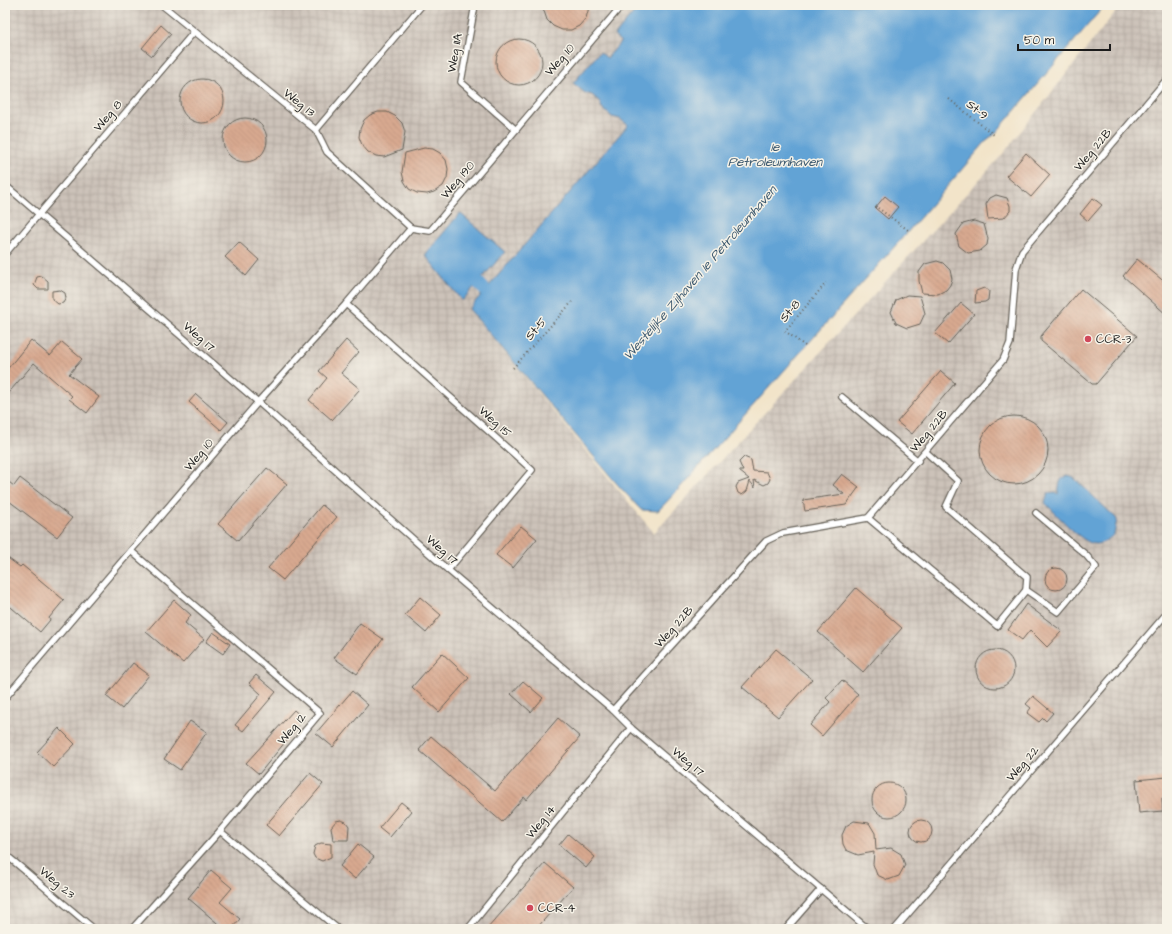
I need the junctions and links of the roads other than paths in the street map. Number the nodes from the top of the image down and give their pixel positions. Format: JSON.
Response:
{"nodes":[{"id":1,"x":162,"y":5,"type":"edge"},
{"id":2,"x":422,"y":5,"type":"edge"},
{"id":3,"x":475,"y":5,"type":"edge"},
{"id":4,"x":622,"y":5,"type":"edge"},
{"id":5,"x":194,"y":32,"type":"junction"},
{"id":6,"x":1167,"y":78,"type":"edge"},
{"id":7,"x":515,"y":129,"type":"junction"},
{"id":8,"x":316,"y":130,"type":"junction"},
{"id":9,"x":5,"y":185,"type":"edge"},
{"id":10,"x":39,"y":214,"type":"junction"},
{"id":11,"x":411,"y":228,"type":"junction"},
{"id":12,"x":5,"y":254,"type":"edge"},
{"id":13,"x":346,"y":304,"type":"junction"},
{"id":14,"x":842,"y":397,"type":"dead end"},
{"id":15,"x":258,"y":402,"type":"junction"},
{"id":16,"x":926,"y":452,"type":"junction"},
{"id":17,"x":918,"y":461,"type":"junction"},
{"id":18,"x":1036,"y":513,"type":"dead end"},
{"id":19,"x":868,"y":518,"type":"junction"},
{"id":20,"x":131,"y":551,"type":"junction"},
{"id":21,"x":448,"y":570,"type":"junction"},
{"id":22,"x":1026,"y":590,"type":"junction"},
{"id":23,"x":1167,"y":613,"type":"edge"},
{"id":24,"x":5,"y":698,"type":"edge"},
{"id":25,"x":614,"y":710,"type":"junction"},
{"id":26,"x":631,"y":728,"type":"junction"},
{"id":27,"x":220,"y":831,"type":"junction"},
{"id":28,"x":5,"y":854,"type":"edge"},
{"id":29,"x":821,"y":889,"type":"junction"},
{"id":30,"x":94,"y":929,"type":"edge"},
{"id":31,"x":132,"y":929,"type":"edge"},
{"id":32,"x":338,"y":929,"type":"edge"},
{"id":33,"x":468,"y":929,"type":"edge"},
{"id":34,"x":786,"y":929,"type":"edge"},
{"id":35,"x":868,"y":929,"type":"edge"},
{"id":36,"x":895,"y":929,"type":"edge"}],
"edges":[{"from":1,"to":5,"type":"lane","name":"Weg 13"},
{"from":2,"to":8,"type":"lane"},
{"from":3,"to":7,"type":"lane","name":"Weg 11A"},
{"from":4,"to":7,"type":"lane","name":"Weg 10"},
{"from":5,"to":8,"type":"lane","name":"Weg 13"},
{"from":5,"to":10,"type":"lane","name":"Weg 8"},
{"from":6,"to":16,"type":"lane","name":"Weg 22B"},
{"from":7,"to":11,"type":"lane","name":"Weg 190"},
{"from":8,"to":11,"type":"lane","name":"Weg 13"},
{"from":9,"to":10,"type":"lane","name":"Weg 17"},
{"from":10,"to":12,"type":"lane","name":"Weg 8"},
{"from":10,"to":15,"type":"lane","name":"Weg 17"},
{"from":11,"to":13,"type":"lane","name":"Weg 10"},
{"from":13,"to":15,"type":"lane","name":"Weg 10"},
{"from":13,"to":21,"type":"lane","name":"Weg 15"},
{"from":14,"to":17,"type":"lane"},
{"from":15,"to":20,"type":"lane","name":"Weg 10"},
{"from":15,"to":21,"type":"lane","name":"Weg 17"},
{"from":16,"to":17,"type":"lane","name":"Weg 22B"},
{"from":16,"to":22,"type":"lane"},
{"from":17,"to":19,"type":"lane","name":"Weg 22B"},
{"from":18,"to":22,"type":"lane"},
{"from":19,"to":22,"type":"lane"},
{"from":19,"to":25,"type":"lane","name":"Weg 22B"},
{"from":20,"to":24,"type":"lane","name":"Weg 10"},
{"from":20,"to":27,"type":"lane","name":"Weg 12"},
{"from":21,"to":25,"type":"lane","name":"Weg 17"},
{"from":23,"to":36,"type":"lane","name":"Weg 22"},
{"from":25,"to":26,"type":"lane","name":"Weg 17"},
{"from":26,"to":29,"type":"lane","name":"Weg 17"},
{"from":26,"to":33,"type":"lane","name":"Weg 14"},
{"from":27,"to":31,"type":"lane","name":"Weg 12"},
{"from":27,"to":32,"type":"lane"},
{"from":28,"to":30,"type":"lane","name":"Weg 23"},
{"from":29,"to":34,"type":"lane"},
{"from":29,"to":35,"type":"lane","name":"Weg 17"}]}
